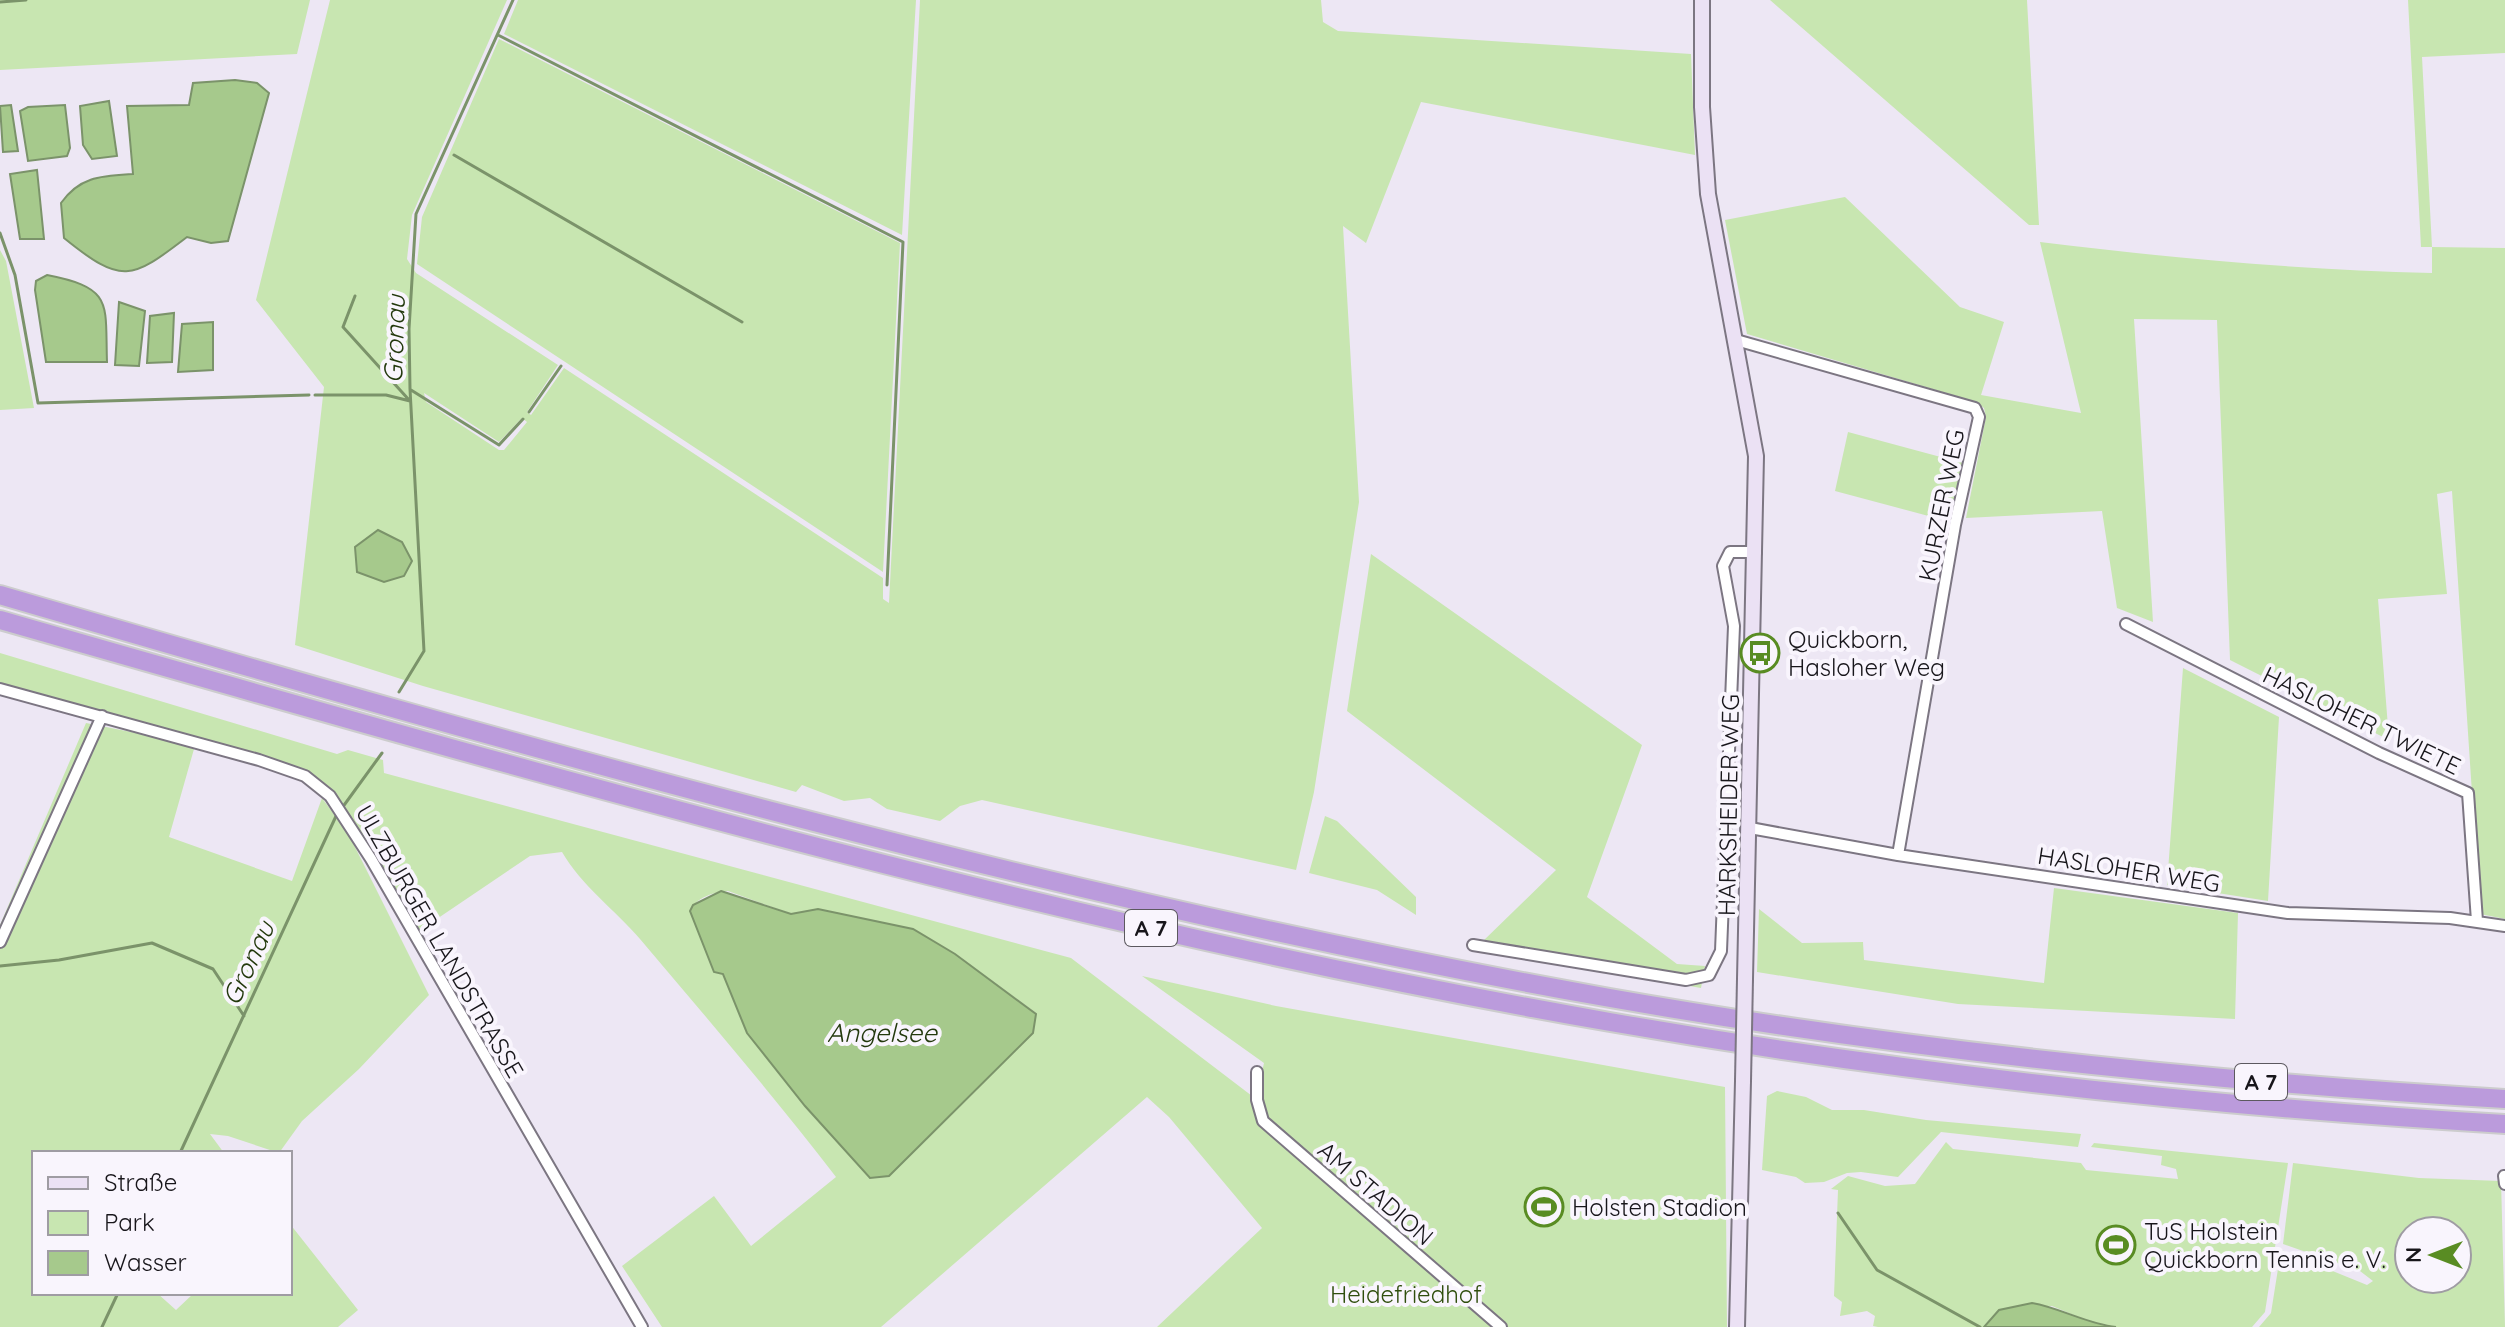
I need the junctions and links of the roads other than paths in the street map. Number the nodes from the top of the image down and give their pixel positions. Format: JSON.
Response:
{"nodes":[{"id":1,"x":1702,"y":0,"type":"edge"},
{"id":2,"x":1736,"y":340,"type":"junction"},
{"id":3,"x":1756,"y":552,"type":"junction"},
{"id":4,"x":0,"y":595,"type":"edge"},
{"id":5,"x":0,"y":620,"type":"edge"},
{"id":6,"x":2126,"y":624,"type":"dead end"},
{"id":7,"x":0,"y":689,"type":"edge"},
{"id":8,"x":102,"y":716,"type":"junction"},
{"id":9,"x":1750,"y":828,"type":"junction"},
{"id":10,"x":1898,"y":855,"type":"junction"},
{"id":11,"x":2477,"y":921,"type":"junction"},
{"id":12,"x":2505,"y":926,"type":"edge"},
{"id":13,"x":0,"y":942,"type":"edge"},
{"id":14,"x":1473,"y":945,"type":"dead end"},
{"id":15,"x":1257,"y":1072,"type":"dead end"},
{"id":16,"x":2505,"y":1088,"type":"edge"},
{"id":17,"x":2409,"y":1093,"type":"junction"},
{"id":18,"x":2505,"y":1099,"type":"edge"},
{"id":19,"x":2505,"y":1124,"type":"edge"},
{"id":20,"x":2504,"y":1176,"type":"edge"},
{"id":21,"x":2505,"y":1184,"type":"edge"},
{"id":22,"x":642,"y":1327,"type":"edge"},
{"id":23,"x":1501,"y":1327,"type":"edge"},
{"id":24,"x":1737,"y":1327,"type":"edge"}],
"edges":[{"from":1,"to":2,"type":"main road","name":"HARKSHEIDER WEG"},
{"from":2,"to":3,"type":"main road","name":"HARKSHEIDER WEG"},
{"from":2,"to":10,"type":"street","name":"KURZER WEG"},
{"from":3,"to":9,"type":"main road","name":"HARKSHEIDER WEG"},
{"from":3,"to":14,"type":"street"},
{"from":4,"to":17,"type":"highway","number":"A 7"},
{"from":5,"to":19,"type":"highway","number":"A 7"},
{"from":6,"to":11,"type":"street","name":"HASLOHER TWIETE"},
{"from":7,"to":8,"type":"street","name":"ULZBURGER LANDSTRASSE"},
{"from":8,"to":13,"type":"street"},
{"from":8,"to":22,"type":"street","name":"ULZBURGER LANDSTRASSE"},
{"from":9,"to":10,"type":"street","name":"HASLOHER WEG"},
{"from":9,"to":24,"type":"main road","name":"HARKSHEIDER WEG","bridge":true},
{"from":10,"to":11,"type":"street","name":"HASLOHER WEG"},
{"from":11,"to":12,"type":"street","name":"HASLOHER WEG"},
{"from":15,"to":23,"type":"street","name":"AM STADION"},
{"from":16,"to":17,"type":"highway"},
{"from":17,"to":18,"type":"highway","number":"A 7"},
{"from":20,"to":21,"type":"street"}]}
